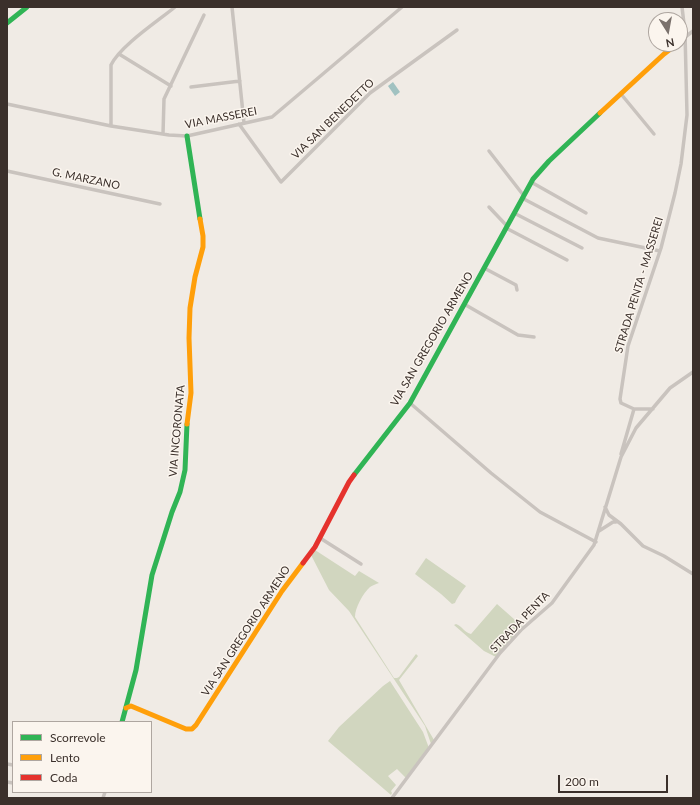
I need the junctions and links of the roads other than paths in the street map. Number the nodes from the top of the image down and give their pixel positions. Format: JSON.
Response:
{"nodes":[{"id":1,"x":27,"y":7,"type":"edge"},
{"id":2,"x":175,"y":7,"type":"edge"},
{"id":3,"x":232,"y":7,"type":"edge"},
{"id":4,"x":402,"y":7,"type":"edge"},
{"id":5,"x":204,"y":15,"type":"dead end"},
{"id":6,"x":7,"y":23,"type":"edge"},
{"id":7,"x":457,"y":30,"type":"dead end"},
{"id":8,"x":668,"y":52,"type":"edge"},
{"id":9,"x":685,"y":52,"type":"edge"},
{"id":10,"x":118,"y":54,"type":"junction"},
{"id":11,"x":240,"y":82,"type":"junction"},
{"id":12,"x":171,"y":86,"type":"junction"},
{"id":13,"x":191,"y":87,"type":"dead end"},
{"id":14,"x":621,"y":94,"type":"junction"},
{"id":15,"x":7,"y":104,"type":"edge"},
{"id":16,"x":244,"y":123,"type":"junction"},
{"id":17,"x":239,"y":124,"type":"junction"},
{"id":18,"x":111,"y":126,"type":"junction"},
{"id":19,"x":163,"y":134,"type":"junction"},
{"id":20,"x":654,"y":134,"type":"dead end"},
{"id":21,"x":187,"y":136,"type":"junction"},
{"id":22,"x":489,"y":151,"type":"dead end"},
{"id":23,"x":7,"y":171,"type":"edge"},
{"id":24,"x":531,"y":182,"type":"junction"},
{"id":25,"x":523,"y":197,"type":"junction"},
{"id":26,"x":160,"y":204,"type":"dead end"},
{"id":27,"x":488,"y":207,"type":"dead end"},
{"id":28,"x":514,"y":212,"type":"junction"},
{"id":29,"x":586,"y":214,"type":"dead end"},
{"id":30,"x":506,"y":227,"type":"junction"},
{"id":31,"x":582,"y":248,"type":"dead end"},
{"id":32,"x":660,"y":251,"type":"junction"},
{"id":33,"x":566,"y":260,"type":"dead end"},
{"id":34,"x":484,"y":268,"type":"junction"},
{"id":35,"x":517,"y":290,"type":"dead end"},
{"id":36,"x":464,"y":304,"type":"junction"},
{"id":37,"x":534,"y":337,"type":"dead end"},
{"id":38,"x":693,"y":372,"type":"edge"},
{"id":39,"x":410,"y":403,"type":"junction"},
{"id":40,"x":634,"y":409,"type":"junction"},
{"id":41,"x":653,"y":409,"type":"junction"},
{"id":42,"x":621,"y":457,"type":"junction"},
{"id":43,"x":605,"y":507,"type":"junction"},
{"id":44,"x":617,"y":522,"type":"junction"},
{"id":45,"x":599,"y":531,"type":"junction"},
{"id":46,"x":320,"y":538,"type":"junction"},
{"id":47,"x":596,"y":542,"type":"junction"},
{"id":48,"x":361,"y":564,"type":"dead end"},
{"id":49,"x":693,"y":574,"type":"edge"},
{"id":50,"x":126,"y":708,"type":"junction"},
{"id":51,"x":122,"y":721,"type":"edge"},
{"id":52,"x":392,"y":798,"type":"edge"}],
"edges":[{"from":1,"to":6,"type":"street"},
{"from":2,"to":10,"type":"street"},
{"from":3,"to":11,"type":"street"},
{"from":4,"to":16,"type":"street","name":"VIA MASSEREI"},
{"from":5,"to":12,"type":"street"},
{"from":7,"to":17,"type":"street","name":"VIA SAN BENEDETTO"},
{"from":8,"to":14,"type":"street","name":"VIA SAN GREGORIO ARMENO"},
{"from":9,"to":32,"type":"street","name":"STRADA PENTA - MASSEREI"},
{"from":10,"to":12,"type":"street"},
{"from":10,"to":18,"type":"street"},
{"from":11,"to":13,"type":"street"},
{"from":11,"to":16,"type":"street"},
{"from":12,"to":19,"type":"street"},
{"from":14,"to":20,"type":"street"},
{"from":14,"to":24,"type":"street","name":"VIA SAN GREGORIO ARMENO"},
{"from":15,"to":18,"type":"street","name":"VIA MASSEREI"},
{"from":16,"to":17,"type":"street","name":"VIA MASSEREI"},
{"from":17,"to":21,"type":"street","name":"VIA MASSEREI"},
{"from":18,"to":19,"type":"street","name":"VIA MASSEREI"},
{"from":19,"to":21,"type":"street","name":"VIA MASSEREI"},
{"from":21,"to":50,"type":"street","name":"VIA INCORONATA"},
{"from":22,"to":25,"type":"street"},
{"from":23,"to":26,"type":"street","name":"G. MARZANO"},
{"from":24,"to":25,"type":"street","name":"VIA SAN GREGORIO ARMENO"},
{"from":24,"to":29,"type":"street"},
{"from":25,"to":28,"type":"street","name":"VIA SAN GREGORIO ARMENO"},
{"from":25,"to":32,"type":"street"},
{"from":27,"to":30,"type":"street"},
{"from":28,"to":30,"type":"street","name":"VIA SAN GREGORIO ARMENO"},
{"from":28,"to":31,"type":"street"},
{"from":30,"to":33,"type":"street"},
{"from":30,"to":34,"type":"street","name":"VIA SAN GREGORIO ARMENO"},
{"from":32,"to":40,"type":"street","name":"STRADA PENTA - MASSEREI"},
{"from":34,"to":35,"type":"street"},
{"from":34,"to":36,"type":"street","name":"VIA SAN GREGORIO ARMENO"},
{"from":36,"to":37,"type":"street"},
{"from":36,"to":39,"type":"street","name":"VIA SAN GREGORIO ARMENO"},
{"from":38,"to":41,"type":"street","name":"STRADA PENTA"},
{"from":39,"to":46,"type":"street","name":"VIA SAN GREGORIO ARMENO"},
{"from":39,"to":47,"type":"street"},
{"from":40,"to":41,"type":"street"},
{"from":40,"to":42,"type":"street"},
{"from":41,"to":42,"type":"street","name":"STRADA PENTA"},
{"from":42,"to":43,"type":"street","name":"STRADA PENTA"},
{"from":43,"to":44,"type":"street"},
{"from":43,"to":45,"type":"street","name":"STRADA PENTA"},
{"from":44,"to":45,"type":"street"},
{"from":44,"to":49,"type":"street"},
{"from":45,"to":47,"type":"street","name":"STRADA PENTA"},
{"from":46,"to":48,"type":"street"},
{"from":46,"to":50,"type":"street","name":"VIA SAN GREGORIO ARMENO"},
{"from":47,"to":52,"type":"street","name":"STRADA PENTA"},
{"from":50,"to":51,"type":"street","name":"VIA INCORONATA"}]}
